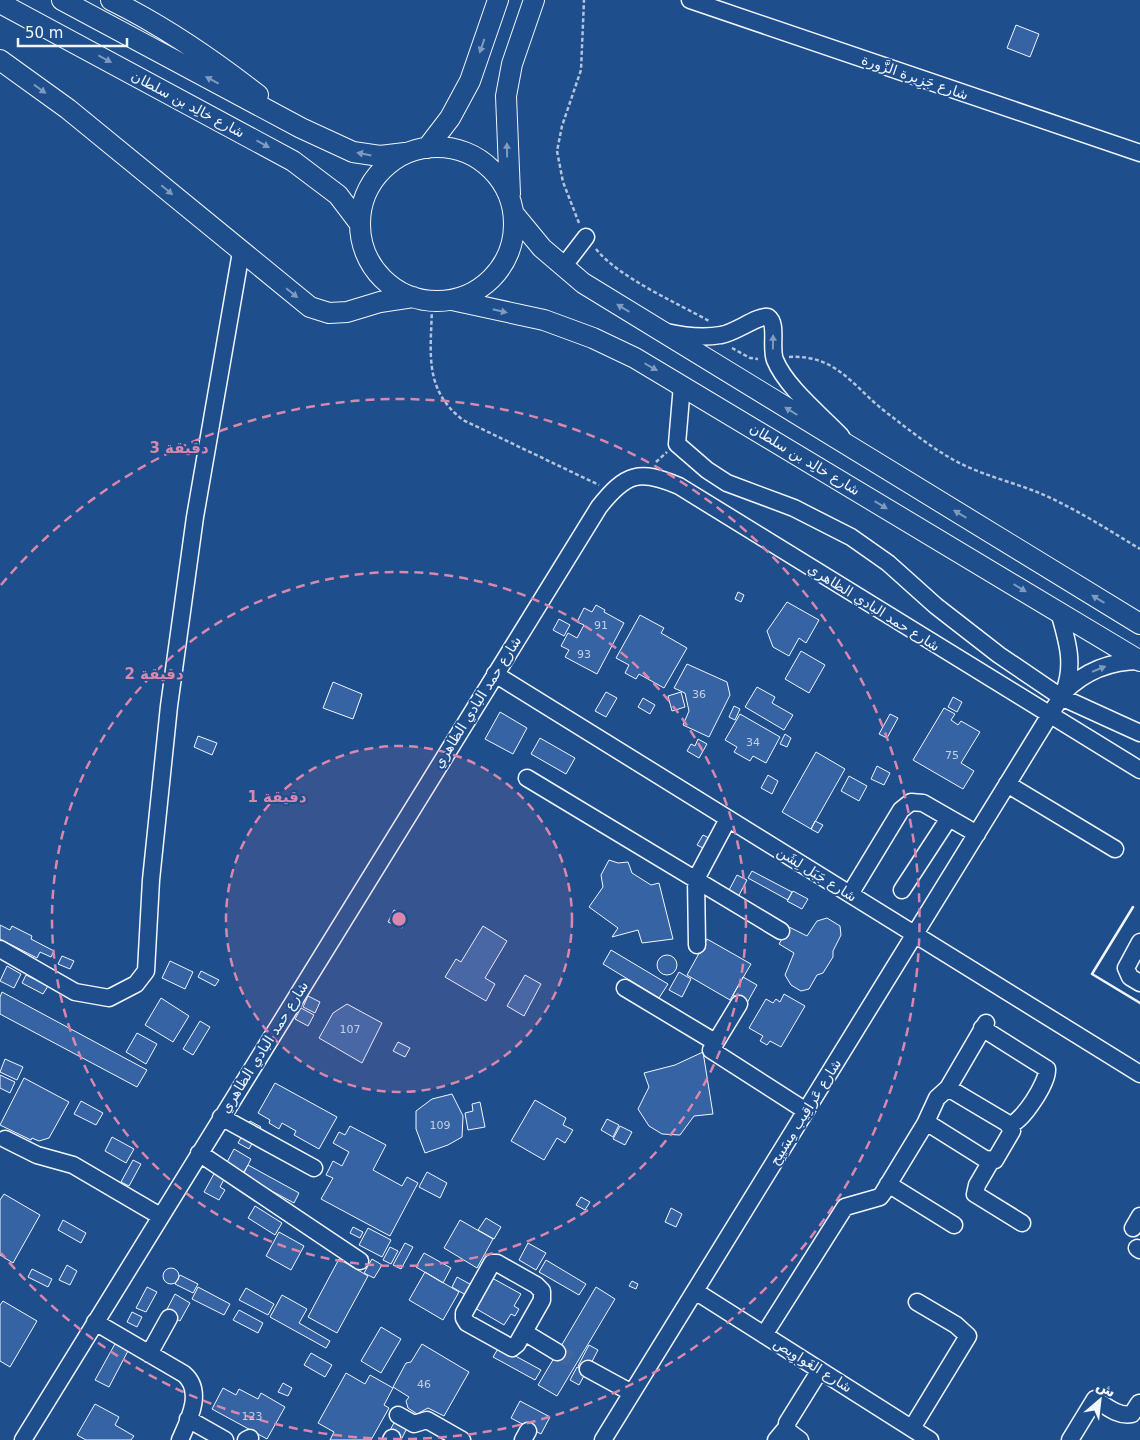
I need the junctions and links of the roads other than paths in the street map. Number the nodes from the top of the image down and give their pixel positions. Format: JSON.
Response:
{"nodes":[{"id":1,"x":62,"y":0,"type":"edge"},
{"id":2,"x":111,"y":0,"type":"edge"},
{"id":3,"x":498,"y":0,"type":"edge"},
{"id":4,"x":534,"y":0,"type":"edge"},
{"id":5,"x":690,"y":0,"type":"edge"},
{"id":6,"x":0,"y":3,"type":"edge"},
{"id":7,"x":0,"y":60,"type":"edge"},
{"id":8,"x":301,"y":128,"type":"junction"},
{"id":9,"x":419,"y":150,"type":"junction"},
{"id":10,"x":1140,"y":153,"type":"edge"},
{"id":11,"x":512,"y":206,"type":"junction"},
{"id":12,"x":360,"y":224,"type":"junction"},
{"id":13,"x":586,"y":237,"type":"road end"},
{"id":14,"x":241,"y":252,"type":"junction"},
{"id":15,"x":562,"y":267,"type":"junction"},
{"id":16,"x":422,"y":299,"type":"junction"},
{"id":17,"x":452,"y":300,"type":"junction"},
{"id":18,"x":662,"y":331,"type":"junction"},
{"id":19,"x":682,"y":385,"type":"junction"},
{"id":20,"x":853,"y":448,"type":"junction"},
{"id":21,"x":1059,"y":612,"type":"junction"},
{"id":22,"x":1140,"y":624,"type":"edge"},
{"id":23,"x":1140,"y":661,"type":"edge"},
{"id":24,"x":495,"y":674,"type":"junction"},
{"id":25,"x":1063,"y":695,"type":"junction"},
{"id":26,"x":1050,"y":715,"type":"junction"},
{"id":27,"x":1140,"y":734,"type":"edge"},
{"id":28,"x":1140,"y":770,"type":"edge"},
{"id":29,"x":527,"y":778,"type":"dead end"},
{"id":30,"x":1007,"y":784,"type":"junction"},
{"id":31,"x":728,"y":818,"type":"junction"},
{"id":32,"x":949,"y":818,"type":"junction"},
{"id":33,"x":977,"y":834,"type":"junction"},
{"id":34,"x":1115,"y":850,"type":"dead end"},
{"id":35,"x":696,"y":879,"type":"junction"},
{"id":36,"x":902,"y":890,"type":"dead end"},
{"id":37,"x":850,"y":894,"type":"junction"},
{"id":38,"x":781,"y":931,"type":"dead end"},
{"id":39,"x":915,"y":934,"type":"junction"},
{"id":40,"x":1140,"y":942,"type":"edge"},
{"id":41,"x":697,"y":945,"type":"dead end"},
{"id":42,"x":0,"y":949,"type":"edge"},
{"id":43,"x":1140,"y":983,"type":"edge"},
{"id":44,"x":625,"y":988,"type":"dead end"},
{"id":45,"x":739,"y":1004,"type":"dead end"},
{"id":46,"x":715,"y":1042,"type":"junction"},
{"id":47,"x":1140,"y":1074,"type":"edge"},
{"id":48,"x":948,"y":1088,"type":"junction"},
{"id":49,"x":806,"y":1111,"type":"junction"},
{"id":50,"x":221,"y":1117,"type":"junction"},
{"id":51,"x":926,"y":1122,"type":"junction"},
{"id":52,"x":1009,"y":1125,"type":"junction"},
{"id":53,"x":4,"y":1139,"type":"dead end"},
{"id":54,"x":199,"y":1153,"type":"junction"},
{"id":55,"x":991,"y":1161,"type":"junction"},
{"id":56,"x":314,"y":1168,"type":"dead end"},
{"id":57,"x":888,"y":1184,"type":"junction"},
{"id":58,"x":160,"y":1216,"type":"junction"},
{"id":59,"x":1022,"y":1222,"type":"dead end"},
{"id":60,"x":954,"y":1225,"type":"dead end"},
{"id":61,"x":360,"y":1261,"type":"dead end"},
{"id":62,"x":695,"y":1291,"type":"junction"},
{"id":63,"x":917,"y":1302,"type":"dead end"},
{"id":64,"x":169,"y":1318,"type":"dead end"},
{"id":65,"x":95,"y":1322,"type":"junction"},
{"id":66,"x":524,"y":1332,"type":"junction"},
{"id":67,"x":764,"y":1335,"type":"junction"},
{"id":68,"x":558,"y":1352,"type":"tunnel mouth"},
{"id":69,"x":150,"y":1354,"type":"junction"},
{"id":70,"x":582,"y":1365,"type":"tunnel mouth"},
{"id":71,"x":820,"y":1370,"type":"junction"},
{"id":72,"x":632,"y":1393,"type":"junction"},
{"id":73,"x":1140,"y":1403,"type":"edge"},
{"id":74,"x":398,"y":1415,"type":"dead end"},
{"id":75,"x":188,"y":1419,"type":"junction"},
{"id":76,"x":912,"y":1428,"type":"junction"},
{"id":77,"x":781,"y":1434,"type":"edge"},
{"id":78,"x":23,"y":1440,"type":"edge"},
{"id":79,"x":180,"y":1440,"type":"edge"},
{"id":80,"x":225,"y":1440,"type":"edge"},
{"id":81,"x":462,"y":1440,"type":"edge"},
{"id":82,"x":603,"y":1440,"type":"edge"},
{"id":83,"x":800,"y":1440,"type":"edge"},
{"id":84,"x":930,"y":1440,"type":"edge"},
{"id":85,"x":1070,"y":1440,"type":"edge"}],
"edges":[{"from":8,"to":1,"type":"main road","one_way":true},
{"from":2,"to":8,"type":"main road"},
{"from":3,"to":9,"type":"main road","one_way":true},
{"from":11,"to":4,"type":"main road","one_way":true},
{"from":5,"to":10,"type":"street","name":"شارع جَزِيرة الزَّورة"},
{"from":6,"to":12,"type":"main road","name":"شارع خالِد بن سلطان","one_way":true},
{"from":7,"to":14,"type":"main road","one_way":true},
{"from":9,"to":8,"type":"main road","one_way":true},
{"from":9,"to":11,"type":"main road"},
{"from":9,"to":12,"type":"main road"},
{"from":11,"to":15,"type":"main road"},
{"from":11,"to":17,"type":"main road"},
{"from":12,"to":16,"type":"main road"},
{"from":13,"to":15,"type":"street"},
{"from":14,"to":16,"type":"main road","one_way":true},
{"from":14,"to":42,"type":"street"},
{"from":18,"to":15,"type":"main road","one_way":true},
{"from":16,"to":17,"type":"main road"},
{"from":17,"to":19,"type":"main road","name":"شارع خالِد بن سلطان","one_way":true},
{"from":20,"to":18,"type":"main road","one_way":true},
{"from":20,"to":18,"type":"street","one_way":true},
{"from":19,"to":21,"type":"main road","name":"شارع خالِد بن سلطان","one_way":true},
{"from":19,"to":25,"type":"street"},
{"from":22,"to":20,"type":"main road","one_way":true},
{"from":21,"to":23,"type":"main road","name":"شارع خالِد بن سلطان"},
{"from":21,"to":25,"type":"street","name":"شارع عَراقِيب مِسَيبِح"},
{"from":25,"to":23,"type":"street","name":"شارع عَراقِيب مِسَيبِح","one_way":true},
{"from":24,"to":26,"type":"street","name":"شارع حمد البادي الظاهري"},
{"from":24,"to":31,"type":"street","name":"شارع جَبَل لِشَن"},
{"from":24,"to":50,"type":"street","name":"شارع حمد البادي الظاهري"},
{"from":25,"to":26,"type":"street","name":"شارع عَراقِيب مِسَيبِح"},
{"from":25,"to":27,"type":"street"},
{"from":26,"to":28,"type":"street","name":"شارع حمد البادي الظاهري"},
{"from":26,"to":30,"type":"street","name":"شارع عَراقِيب مِسَيبِح"},
{"from":29,"to":35,"type":"street"},
{"from":30,"to":33,"type":"street","name":"شارع عَراقِيب مِسَيبِح"},
{"from":30,"to":34,"type":"street"},
{"from":31,"to":35,"type":"street"},
{"from":31,"to":37,"type":"street","name":"شارع جَبَل لِشَن"},
{"from":32,"to":33,"type":"street"},
{"from":32,"to":36,"type":"street"},
{"from":32,"to":37,"type":"street"},
{"from":33,"to":39,"type":"street","name":"شارع عَراقِيب مِسَيبِح"},
{"from":35,"to":38,"type":"street"},
{"from":35,"to":41,"type":"street"},
{"from":37,"to":39,"type":"street","name":"شارع جَبَل لِشَن"},
{"from":39,"to":47,"type":"street","name":"شارع جَبَل لِشَن"},
{"from":39,"to":49,"type":"street","name":"شارع عَراقِيب مِسَيبِح"},
{"from":40,"to":43,"type":"street"},
{"from":44,"to":46,"type":"street"},
{"from":45,"to":46,"type":"street"},
{"from":46,"to":49,"type":"street"},
{"from":48,"to":51,"type":"street"},
{"from":48,"to":52,"type":"street"},
{"from":48,"to":52,"type":"street"},
{"from":49,"to":62,"type":"street","name":"شارع عَراقِيب مِسَيبِح"},
{"from":50,"to":54,"type":"street","name":"شارع حمد البادي الظاهري"},
{"from":50,"to":56,"type":"street"},
{"from":51,"to":55,"type":"street"},
{"from":51,"to":57,"type":"street"},
{"from":52,"to":55,"type":"street"},
{"from":53,"to":58,"type":"street"},
{"from":54,"to":58,"type":"street","name":"شارع حمد البادي الظاهري"},
{"from":54,"to":61,"type":"street"},
{"from":55,"to":59,"type":"street"},
{"from":57,"to":60,"type":"street"},
{"from":57,"to":67,"type":"street"},
{"from":58,"to":65,"type":"street","name":"شارع حمد البادي الظاهري"},
{"from":62,"to":67,"type":"street","name":"شارع الغَواوِيص"},
{"from":62,"to":72,"type":"street","name":"شارع عَراقِيب مِسَيبِح"},
{"from":63,"to":76,"type":"street"},
{"from":64,"to":69,"type":"street"},
{"from":65,"to":69,"type":"street"},
{"from":65,"to":78,"type":"street","name":"شارع حمد البادي الظاهري"},
{"from":66,"to":66,"type":"street"},
{"from":66,"to":68,"type":"street"},
{"from":67,"to":71,"type":"street","name":"شارع الغَواوِيص"},
{"from":69,"to":75,"type":"street"},
{"from":70,"to":72,"type":"street"},
{"from":71,"to":76,"type":"street","name":"شارع الغَواوِيص"},
{"from":71,"to":77,"type":"street"},
{"from":72,"to":82,"type":"street","name":"شارع عَراقِيب مِسَيبِح"},
{"from":73,"to":85,"type":"street"},
{"from":74,"to":81,"type":"street"},
{"from":75,"to":79,"type":"street"},
{"from":75,"to":80,"type":"street"},
{"from":76,"to":84,"type":"street","name":"شارع الغَواوِيص"},
{"from":77,"to":83,"type":"street"}]}
